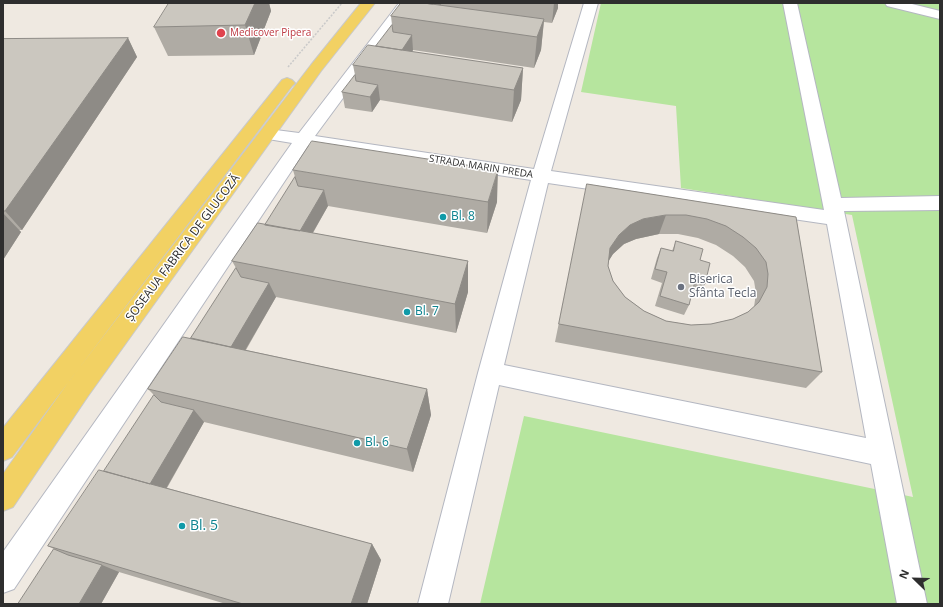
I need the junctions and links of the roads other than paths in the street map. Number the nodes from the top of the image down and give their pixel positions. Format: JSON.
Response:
{"nodes":[{"id":1,"x":353,"y":3,"type":"edge"},
{"id":2,"x":368,"y":3,"type":"edge"},
{"id":3,"x":406,"y":3,"type":"edge"},
{"id":4,"x":590,"y":3,"type":"edge"},
{"id":5,"x":790,"y":3,"type":"edge"},
{"id":6,"x":892,"y":3,"type":"edge"},
{"id":7,"x":940,"y":15,"type":"edge"},
{"id":8,"x":268,"y":134,"type":"junction"},
{"id":9,"x":304,"y":139,"type":"junction"},
{"id":10,"x":541,"y":176,"type":"junction"},
{"id":11,"x":940,"y":203,"type":"edge"},
{"id":12,"x":834,"y":212,"type":"junction"},
{"id":13,"x":490,"y":373,"type":"junction"},
{"id":14,"x":3,"y":448,"type":"edge"},
{"id":15,"x":882,"y":454,"type":"junction"},
{"id":16,"x":3,"y":497,"type":"edge"},
{"id":17,"x":3,"y":578,"type":"edge"},
{"id":18,"x":433,"y":604,"type":"edge"},
{"id":19,"x":912,"y":604,"type":"edge"}],
"edges":[{"from":1,"to":14,"type":"main road","name":"ȘOSEAUA FABRICA DE GLUCOZĂ"},
{"from":2,"to":8,"type":"main road","name":"ȘOSEAUA FABRICA DE GLUCOZĂ"},
{"from":3,"to":9,"type":"street"},
{"from":4,"to":10,"type":"street","name":"STRADA MARIN PREDA"},
{"from":5,"to":12,"type":"street"},
{"from":6,"to":7,"type":"street"},
{"from":8,"to":9,"type":"street","name":"STRADA MARIN PREDA"},
{"from":8,"to":16,"type":"main road","name":"ȘOSEAUA FABRICA DE GLUCOZĂ"},
{"from":9,"to":10,"type":"street","name":"STRADA MARIN PREDA"},
{"from":9,"to":17,"type":"street"},
{"from":10,"to":12,"type":"street"},
{"from":10,"to":13,"type":"street"},
{"from":11,"to":12,"type":"street"},
{"from":12,"to":15,"type":"street"},
{"from":13,"to":15,"type":"street"},
{"from":13,"to":18,"type":"street"},
{"from":15,"to":19,"type":"street"}]}
